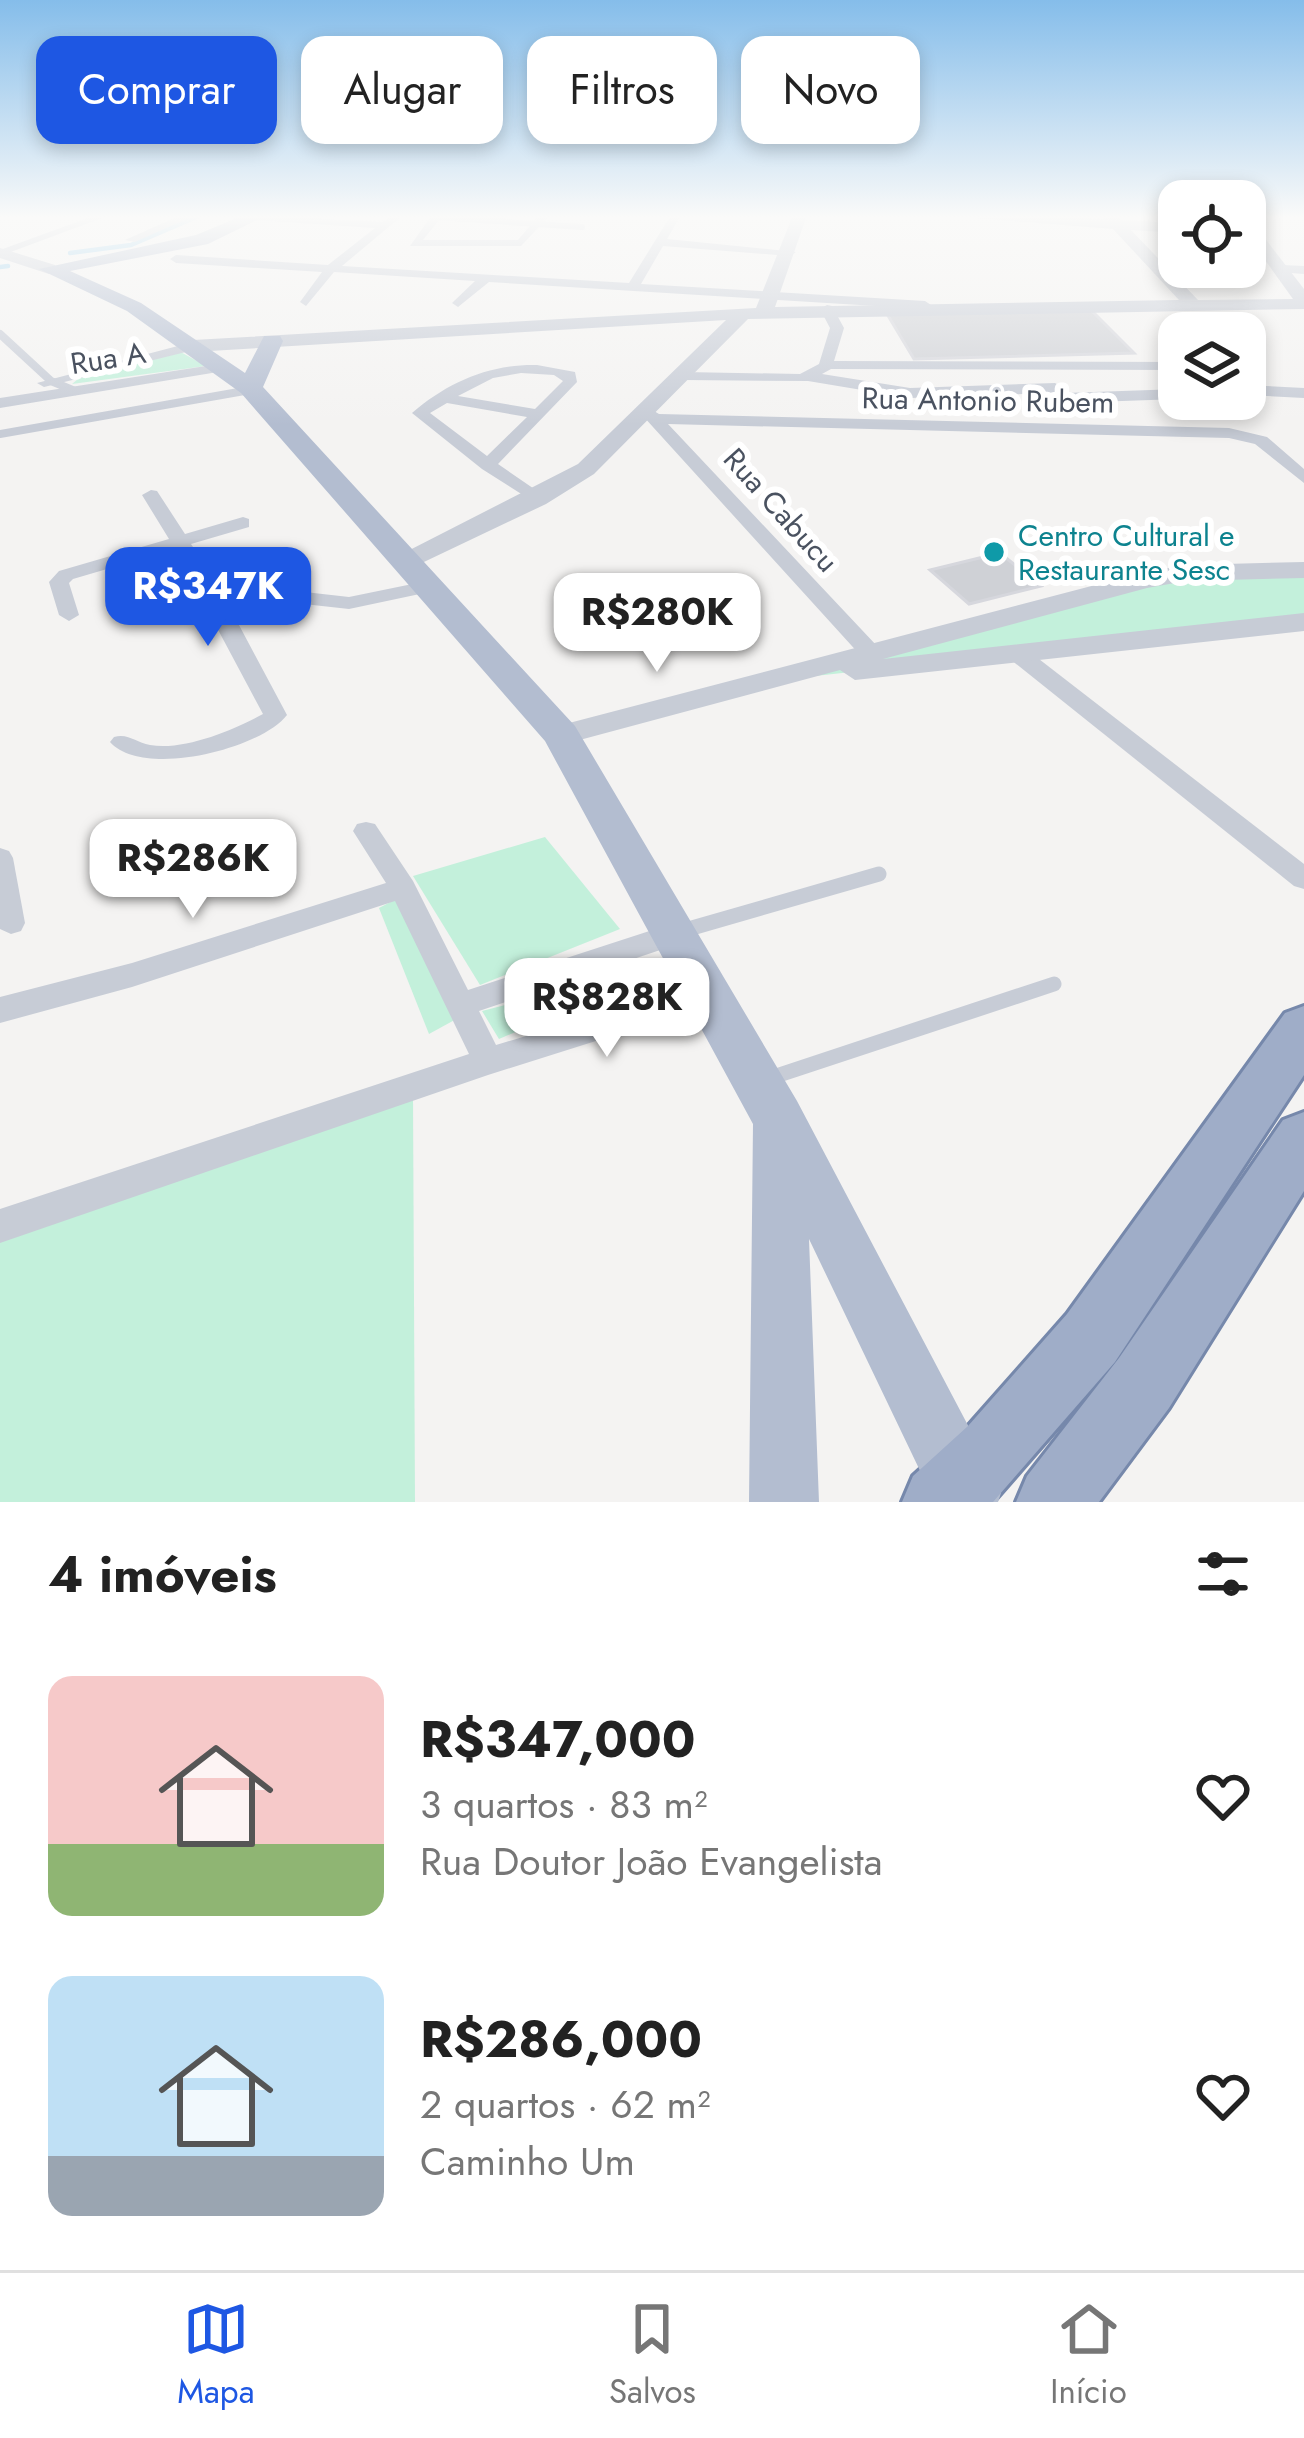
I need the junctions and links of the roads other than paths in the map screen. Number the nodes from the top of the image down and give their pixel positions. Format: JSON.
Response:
{"nodes":[{"id":1,"x":85,"y":285,"type":"edge"},
{"id":2,"x":106,"y":285,"type":"edge"},
{"id":3,"x":139,"y":285,"type":"edge"},
{"id":4,"x":319,"y":285,"type":"edge"},
{"id":5,"x":478,"y":285,"type":"edge"},
{"id":6,"x":620,"y":285,"type":"edge"},
{"id":7,"x":773,"y":285,"type":"edge"},
{"id":8,"x":1176,"y":285,"type":"edge"},
{"id":9,"x":633,"y":286,"type":"joint"},
{"id":10,"x":92,"y":288,"type":"junction"},
{"id":11,"x":306,"y":302,"type":"dead end"},
{"id":12,"x":1192,"y":302,"type":"junction"},
{"id":13,"x":1304,"y":302,"type":"edge"},
{"id":14,"x":458,"y":303,"type":"dead end"},
{"id":15,"x":925,"y":305,"type":"junction"},
{"id":16,"x":134,"y":307,"type":"junction"},
{"id":17,"x":761,"y":307,"type":"junction"},
{"id":18,"x":827,"y":309,"type":"junction"},
{"id":19,"x":0,"y":334,"type":"edge"},
{"id":20,"x":272,"y":340,"type":"junction"},
{"id":21,"x":193,"y":346,"type":"junction"},
{"id":22,"x":826,"y":365,"type":"junction"},
{"id":23,"x":1158,"y":366,"type":"edge"},
{"id":24,"x":1043,"y":369,"type":"junction"},
{"id":25,"x":684,"y":376,"type":"junction"},
{"id":26,"x":812,"y":377,"type":"junction"},
{"id":27,"x":51,"y":381,"type":"junction"},
{"id":28,"x":242,"y":382,"type":"junction"},
{"id":29,"x":75,"y":391,"type":"junction"},
{"id":30,"x":1266,"y":391,"type":"edge"},
{"id":31,"x":1060,"y":393,"type":"junction"},
{"id":32,"x":1304,"y":393,"type":"edge"},
{"id":33,"x":1158,"y":394,"type":"edge"},
{"id":34,"x":445,"y":398,"type":"junction"},
{"id":35,"x":0,"y":399,"type":"edge"},
{"id":36,"x":539,"y":413,"type":"junction"},
{"id":37,"x":652,"y":416,"type":"junction"},
{"id":38,"x":1088,"y":429,"type":"junction"},
{"id":39,"x":0,"y":434,"type":"edge"},
{"id":40,"x":488,"y":465,"type":"junction"},
{"id":41,"x":1304,"y":478,"type":"edge"},
{"id":42,"x":151,"y":495,"type":"dead end"},
{"id":43,"x":537,"y":500,"type":"junction"},
{"id":44,"x":243,"y":523,"type":"dead end"},
{"id":45,"x":178,"y":541,"type":"junction"},
{"id":46,"x":1304,"y":570,"type":"edge"},
{"id":47,"x":1265,"y":571,"type":"junction"},
{"id":48,"x":416,"y":575,"type":"junction"},
{"id":49,"x":209,"y":587,"type":"junction"},
{"id":50,"x":1304,"y":590,"type":"edge"},
{"id":51,"x":69,"y":615,"type":"dead end"},
{"id":52,"x":1304,"y":622,"type":"edge"},
{"id":53,"x":868,"y":651,"type":"junction"},
{"id":54,"x":1018,"y":654,"type":"junction"},
{"id":55,"x":770,"y":680,"type":"junction"},
{"id":56,"x":561,"y":735,"type":"junction"},
{"id":57,"x":122,"y":742,"type":"dead end"},
{"id":58,"x":366,"y":831,"type":"dead end"},
{"id":59,"x":0,"y":857,"type":"edge"},
{"id":60,"x":879,"y":874,"type":"dead end"},
{"id":61,"x":1304,"y":879,"type":"edge"},
{"id":62,"x":403,"y":888,"type":"junction"},
{"id":63,"x":11,"y":922,"type":"dead end"},
{"id":64,"x":670,"y":935,"type":"junction"},
{"id":65,"x":1054,"y":984,"type":"dead end"},
{"id":66,"x":705,"y":994,"type":"junction"},
{"id":67,"x":462,"y":1004,"type":"junction"},
{"id":68,"x":0,"y":1010,"type":"edge"},
{"id":69,"x":1304,"y":1029,"type":"edge"},
{"id":70,"x":488,"y":1060,"type":"junction"},
{"id":71,"x":768,"y":1100,"type":"junction"},
{"id":72,"x":1300,"y":1154,"type":"edge"},
{"id":73,"x":0,"y":1226,"type":"edge"},
{"id":74,"x":958,"y":1496,"type":"edge"},
{"id":75,"x":784,"y":1502,"type":"edge"},
{"id":76,"x":1053,"y":1502,"type":"edge"}],
"edges":[{"from":1,"to":10,"type":"main road"},
{"from":2,"to":10,"type":"main road"},
{"from":3,"to":16,"type":"main road"},
{"from":4,"to":11,"type":"street"},
{"from":5,"to":14,"type":"street"},
{"from":6,"to":9,"type":"street"},
{"from":7,"to":17,"type":"street"},
{"from":8,"to":12,"type":"street"},
{"from":9,"to":17,"type":"street"},
{"from":10,"to":16,"type":"main road"},
{"from":12,"to":13,"type":"street"},
{"from":12,"to":15,"type":"street"},
{"from":15,"to":17,"type":"street"},
{"from":15,"to":18,"type":"street"},
{"from":16,"to":21,"type":"main road"},
{"from":17,"to":18,"type":"street"},
{"from":17,"to":20,"type":"street"},
{"from":17,"to":25,"type":"street"},
{"from":18,"to":22,"type":"street"},
{"from":19,"to":27,"type":"lane"},
{"from":20,"to":21,"type":"street"},
{"from":20,"to":28,"type":"main road"},
{"from":21,"to":27,"type":"street","name":"Rua A"},
{"from":21,"to":28,"type":"main road"},
{"from":22,"to":24,"type":"street"},
{"from":22,"to":26,"type":"street"},
{"from":23,"to":24,"type":"street"},
{"from":24,"to":31,"type":"street"},
{"from":25,"to":26,"type":"street"},
{"from":25,"to":37,"type":"street"},
{"from":26,"to":31,"type":"street"},
{"from":27,"to":29,"type":"lane"},
{"from":27,"to":35,"type":"street","name":"Rua A"},
{"from":28,"to":29,"type":"street","name":"Rua A"},
{"from":28,"to":39,"type":"lane"},
{"from":28,"to":48,"type":"main road"},
{"from":29,"to":35,"type":"street","name":"Rua A"},
{"from":30,"to":32,"type":"street"},
{"from":31,"to":33,"type":"street"},
{"from":31,"to":38,"type":"street"},
{"from":34,"to":36,"type":"street"},
{"from":34,"to":36,"type":"street"},
{"from":34,"to":40,"type":"street"},
{"from":36,"to":40,"type":"street"},
{"from":37,"to":38,"type":"street","name":"Rua Antonio Rubem"},
{"from":37,"to":43,"type":"street"},
{"from":37,"to":53,"type":"street","name":"Rua Cabucu"},
{"from":38,"to":41,"type":"street","name":"Rua Antonio Rubem"},
{"from":40,"to":43,"type":"street"},
{"from":42,"to":45,"type":"street"},
{"from":43,"to":48,"type":"street"},
{"from":44,"to":45,"type":"street"},
{"from":45,"to":49,"type":"street"},
{"from":45,"to":51,"type":"street"},
{"from":46,"to":47,"type":"street"},
{"from":47,"to":50,"type":"street"},
{"from":47,"to":53,"type":"street"},
{"from":48,"to":49,"type":"street"},
{"from":48,"to":56,"type":"main road"},
{"from":49,"to":57,"type":"street"},
{"from":52,"to":54,"type":"street"},
{"from":53,"to":55,"type":"street"},
{"from":54,"to":55,"type":"street"},
{"from":54,"to":61,"type":"street"},
{"from":55,"to":56,"type":"street"},
{"from":56,"to":64,"type":"main road"},
{"from":58,"to":62,"type":"street"},
{"from":59,"to":63,"type":"street"},
{"from":60,"to":64,"type":"lane"},
{"from":62,"to":67,"type":"street"},
{"from":62,"to":68,"type":"street"},
{"from":64,"to":66,"type":"main road"},
{"from":64,"to":67,"type":"street"},
{"from":65,"to":71,"type":"lane"},
{"from":66,"to":70,"type":"street"},
{"from":66,"to":71,"type":"main road"},
{"from":67,"to":70,"type":"street"},
{"from":69,"to":74,"type":"highway"},
{"from":70,"to":73,"type":"street"},
{"from":71,"to":74,"type":"main road"},
{"from":71,"to":75,"type":"main road"},
{"from":72,"to":76,"type":"highway"}]}
